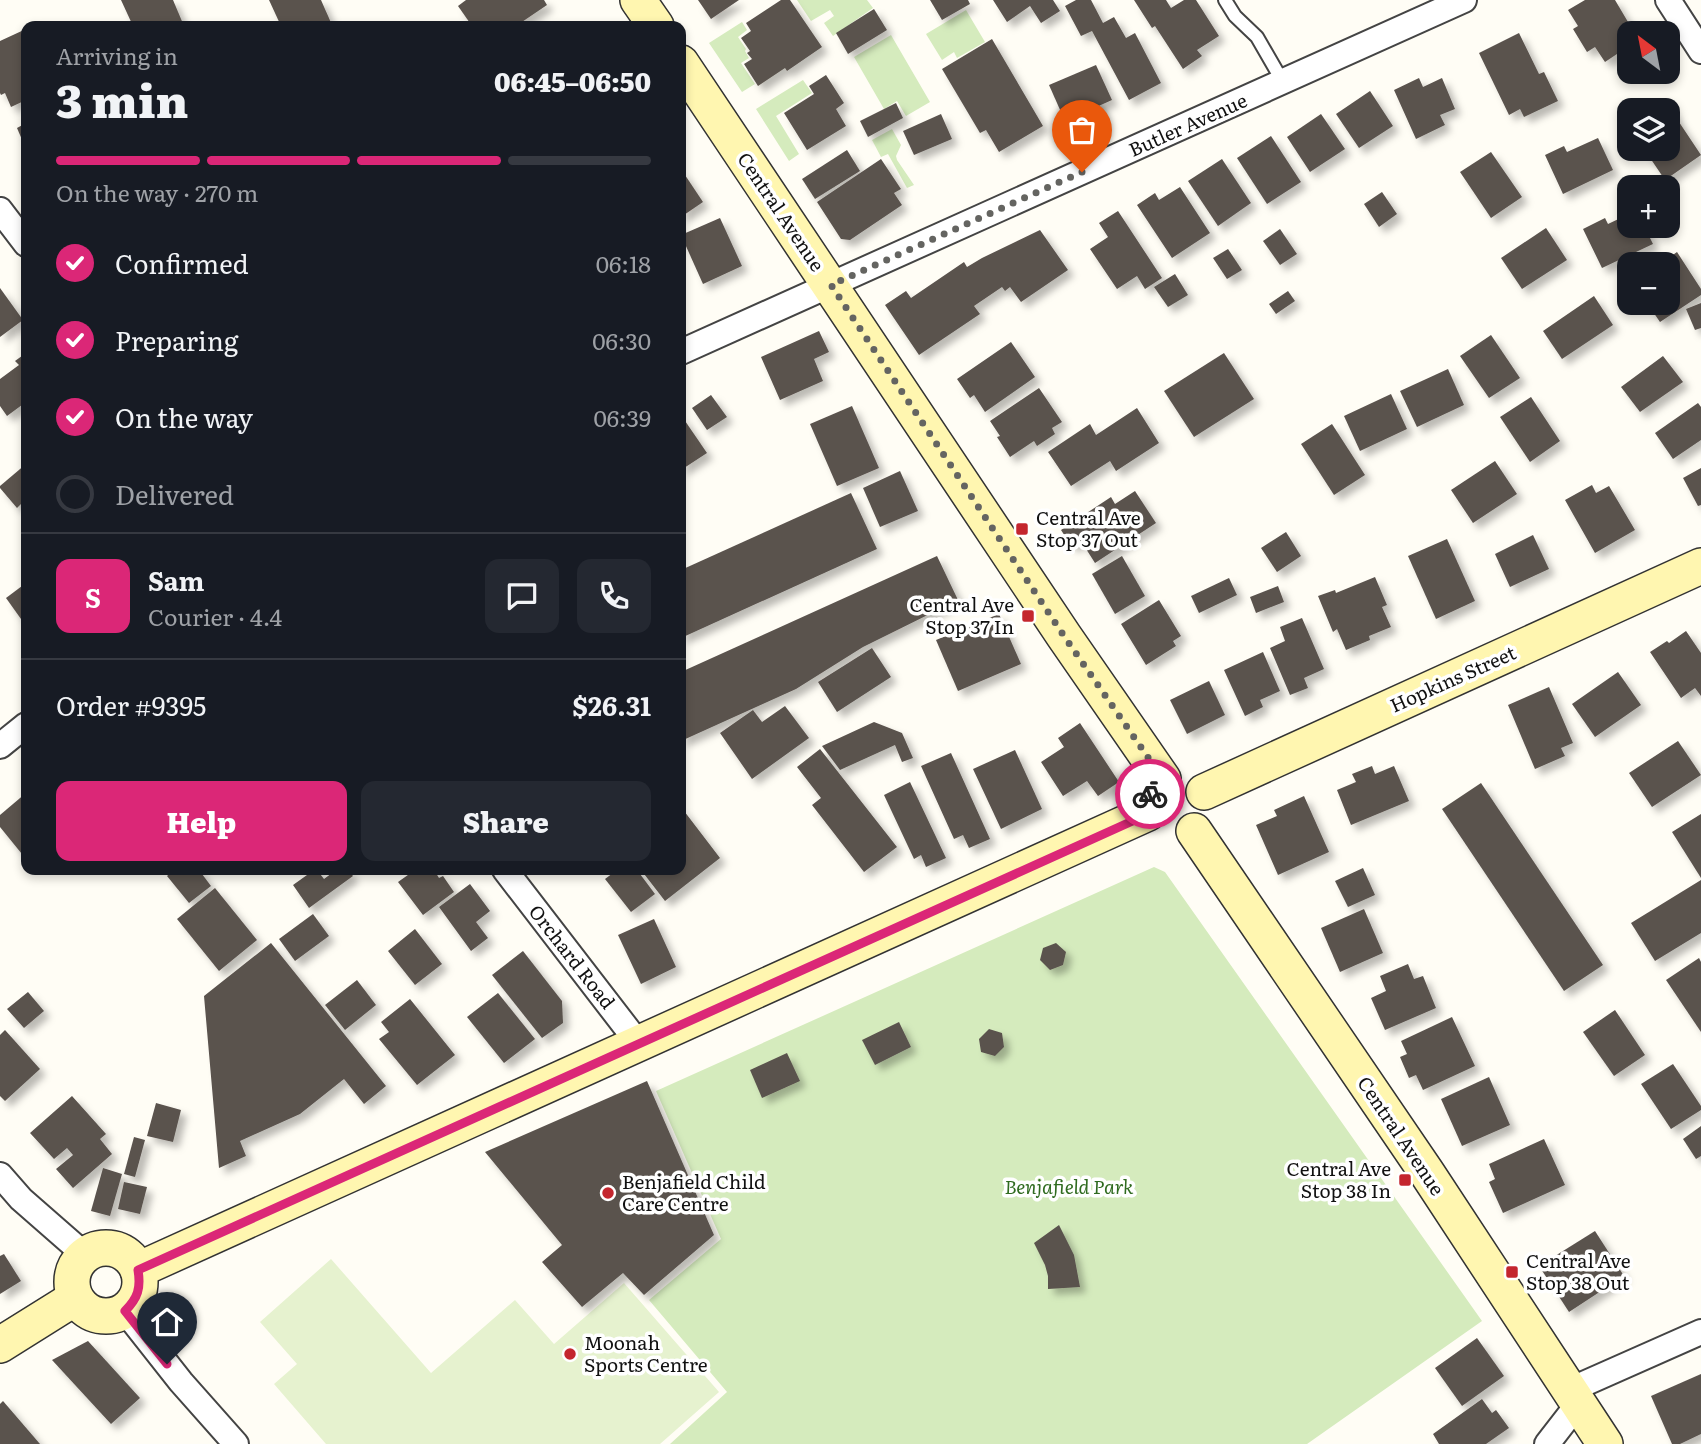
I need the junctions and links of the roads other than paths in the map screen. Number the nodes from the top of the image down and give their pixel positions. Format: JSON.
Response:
{"nodes":[{"id":1,"x":638,"y":0,"type":"edge"},
{"id":2,"x":1225,"y":0,"type":"edge"},
{"id":3,"x":1464,"y":0,"type":"edge"},
{"id":4,"x":1668,"y":0,"type":"edge"},
{"id":5,"x":653,"y":21,"type":"edge"},
{"id":6,"x":1701,"y":51,"type":"edge"},
{"id":7,"x":686,"y":70,"type":"edge"},
{"id":8,"x":1283,"y":82,"type":"junction"},
{"id":9,"x":0,"y":210,"type":"edge"},
{"id":10,"x":21,"y":237,"type":"edge"},
{"id":11,"x":831,"y":285,"type":"junction"},
{"id":12,"x":686,"y":350,"type":"edge"},
{"id":13,"x":1701,"y":566,"type":"edge"},
{"id":14,"x":21,"y":729,"type":"edge"},
{"id":15,"x":0,"y":746,"type":"edge"},
{"id":16,"x":1163,"y":779,"type":"junction"},
{"id":17,"x":1205,"y":792,"type":"junction"},
{"id":18,"x":1148,"y":814,"type":"junction"},
{"id":19,"x":1194,"y":831,"type":"junction"},
{"id":20,"x":509,"y":875,"type":"edge"},
{"id":21,"x":639,"y":1044,"type":"junction"},
{"id":22,"x":0,"y":1175,"type":"edge"},
{"id":23,"x":85,"y":1255,"type":"junction"},
{"id":24,"x":138,"y":1270,"type":"junction"},
{"id":25,"x":75,"y":1298,"type":"junction"},
{"id":26,"x":125,"y":1311,"type":"junction"},
{"id":27,"x":1701,"y":1332,"type":"edge"},
{"id":28,"x":0,"y":1345,"type":"edge"},
{"id":29,"x":1574,"y":1397,"type":"junction"},
{"id":30,"x":236,"y":1444,"type":"edge"},
{"id":31,"x":1547,"y":1444,"type":"edge"},
{"id":32,"x":1605,"y":1444,"type":"edge"}],
"edges":[{"from":1,"to":5,"type":"street"},
{"from":2,"to":8,"type":"lane"},
{"from":3,"to":8,"type":"street","name":"Butler Avenue"},
{"from":4,"to":6,"type":"street"},
{"from":7,"to":11,"type":"street","name":"Central Avenue"},
{"from":8,"to":11,"type":"street","name":"Butler Avenue"},
{"from":9,"to":10,"type":"street"},
{"from":11,"to":12,"type":"street","name":"Butler Avenue"},
{"from":11,"to":16,"type":"street","name":"Central Avenue"},
{"from":13,"to":17,"type":"street","name":"Hopkins Street"},
{"from":14,"to":15,"type":"street"},
{"from":16,"to":17,"type":"street"},
{"from":16,"to":18,"type":"street"},
{"from":17,"to":19,"type":"street"},
{"from":18,"to":19,"type":"street"},
{"from":18,"to":21,"type":"street"},
{"from":19,"to":29,"type":"street","name":"Central Avenue"},
{"from":20,"to":21,"type":"street","name":"Orchard Road"},
{"from":21,"to":24,"type":"street"},
{"from":22,"to":23,"type":"street"},
{"from":23,"to":24,"type":"street"},
{"from":23,"to":25,"type":"street"},
{"from":24,"to":26,"type":"street"},
{"from":25,"to":26,"type":"street"},
{"from":25,"to":28,"type":"street"},
{"from":26,"to":30,"type":"street"},
{"from":27,"to":29,"type":"street"},
{"from":29,"to":31,"type":"street"},
{"from":29,"to":32,"type":"street","name":"Central Avenue"}]}
